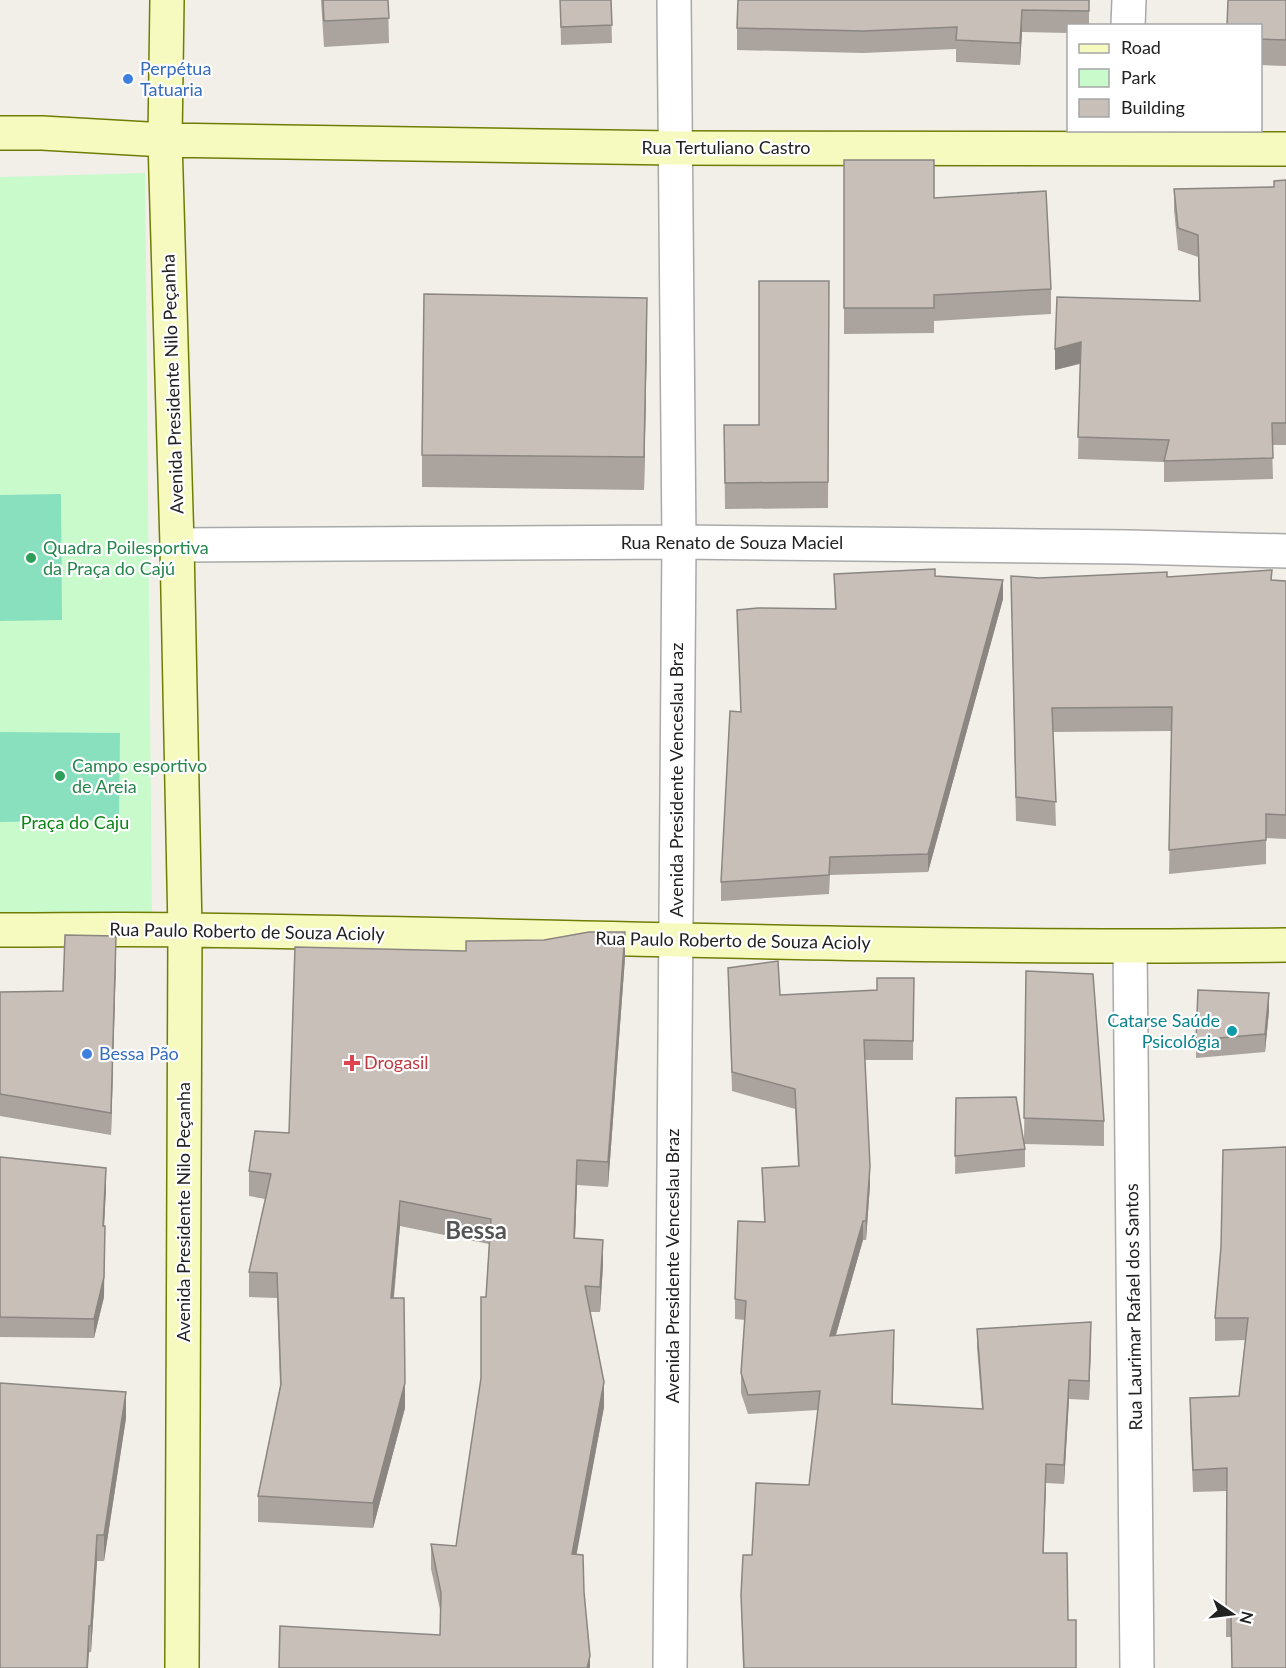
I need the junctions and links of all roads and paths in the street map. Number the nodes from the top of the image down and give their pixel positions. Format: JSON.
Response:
{"nodes":[{"id":1,"x":167,"y":0,"type":"edge"},
{"id":2,"x":674,"y":0,"type":"edge"},
{"id":3,"x":1129,"y":0,"type":"edge"},
{"id":4,"x":1128,"y":24,"type":"edge"},
{"id":5,"x":0,"y":133,"type":"edge"},
{"id":6,"x":1127,"y":139,"type":"edge"},
{"id":7,"x":165,"y":140,"type":"junction"},
{"id":8,"x":674,"y":148,"type":"junction"},
{"id":9,"x":1286,"y":149,"type":"edge"},
{"id":10,"x":679,"y":542,"type":"junction"},
{"id":11,"x":177,"y":545,"type":"junction"},
{"id":12,"x":1286,"y":551,"type":"edge"},
{"id":13,"x":0,"y":930,"type":"edge"},
{"id":14,"x":185,"y":930,"type":"junction"},
{"id":15,"x":676,"y":941,"type":"junction"},
{"id":16,"x":1286,"y":945,"type":"edge"},
{"id":17,"x":1130,"y":947,"type":"junction"},
{"id":18,"x":182,"y":1668,"type":"edge"},
{"id":19,"x":670,"y":1668,"type":"edge"},
{"id":20,"x":1137,"y":1668,"type":"edge"}],
"edges":[{"from":1,"to":7,"type":"street","name":"Avenida Presidente Nilo Peçanha"},
{"from":2,"to":8,"type":"street","name":"Avenida Presidente Venceslau Braz"},
{"from":3,"to":4,"type":"street"},
{"from":5,"to":7,"type":"street","name":"Rua Tertuliano Castro"},
{"from":6,"to":8,"type":"street","name":"Rua Tertuliano Castro"},
{"from":6,"to":9,"type":"street","name":"Rua Tertuliano Castro"},
{"from":7,"to":8,"type":"street","name":"Rua Tertuliano Castro"},
{"from":7,"to":11,"type":"street","name":"Avenida Presidente Nilo Peçanha"},
{"from":8,"to":10,"type":"street","name":"Avenida Presidente Venceslau Braz"},
{"from":10,"to":11,"type":"street","name":"Rua Renato de Souza Maciel"},
{"from":10,"to":12,"type":"street","name":"Rua Renato de Souza Maciel"},
{"from":10,"to":15,"type":"street","name":"Avenida Presidente Venceslau Braz"},
{"from":11,"to":14,"type":"street","name":"Avenida Presidente Nilo Peçanha"},
{"from":13,"to":14,"type":"street","name":"Rua Paulo Roberto de Souza Acioly"},
{"from":14,"to":15,"type":"street","name":"Rua Paulo Roberto de Souza Acioly"},
{"from":14,"to":18,"type":"street","name":"Avenida Presidente Nilo Peçanha"},
{"from":15,"to":17,"type":"street","name":"Rua Paulo Roberto de Souza Acioly"},
{"from":15,"to":19,"type":"street","name":"Avenida Presidente Venceslau Braz"},
{"from":16,"to":17,"type":"street","name":"Rua Paulo Roberto de Souza Acioly"},
{"from":17,"to":20,"type":"street","name":"Rua Laurimar Rafael dos Santos"}]}
